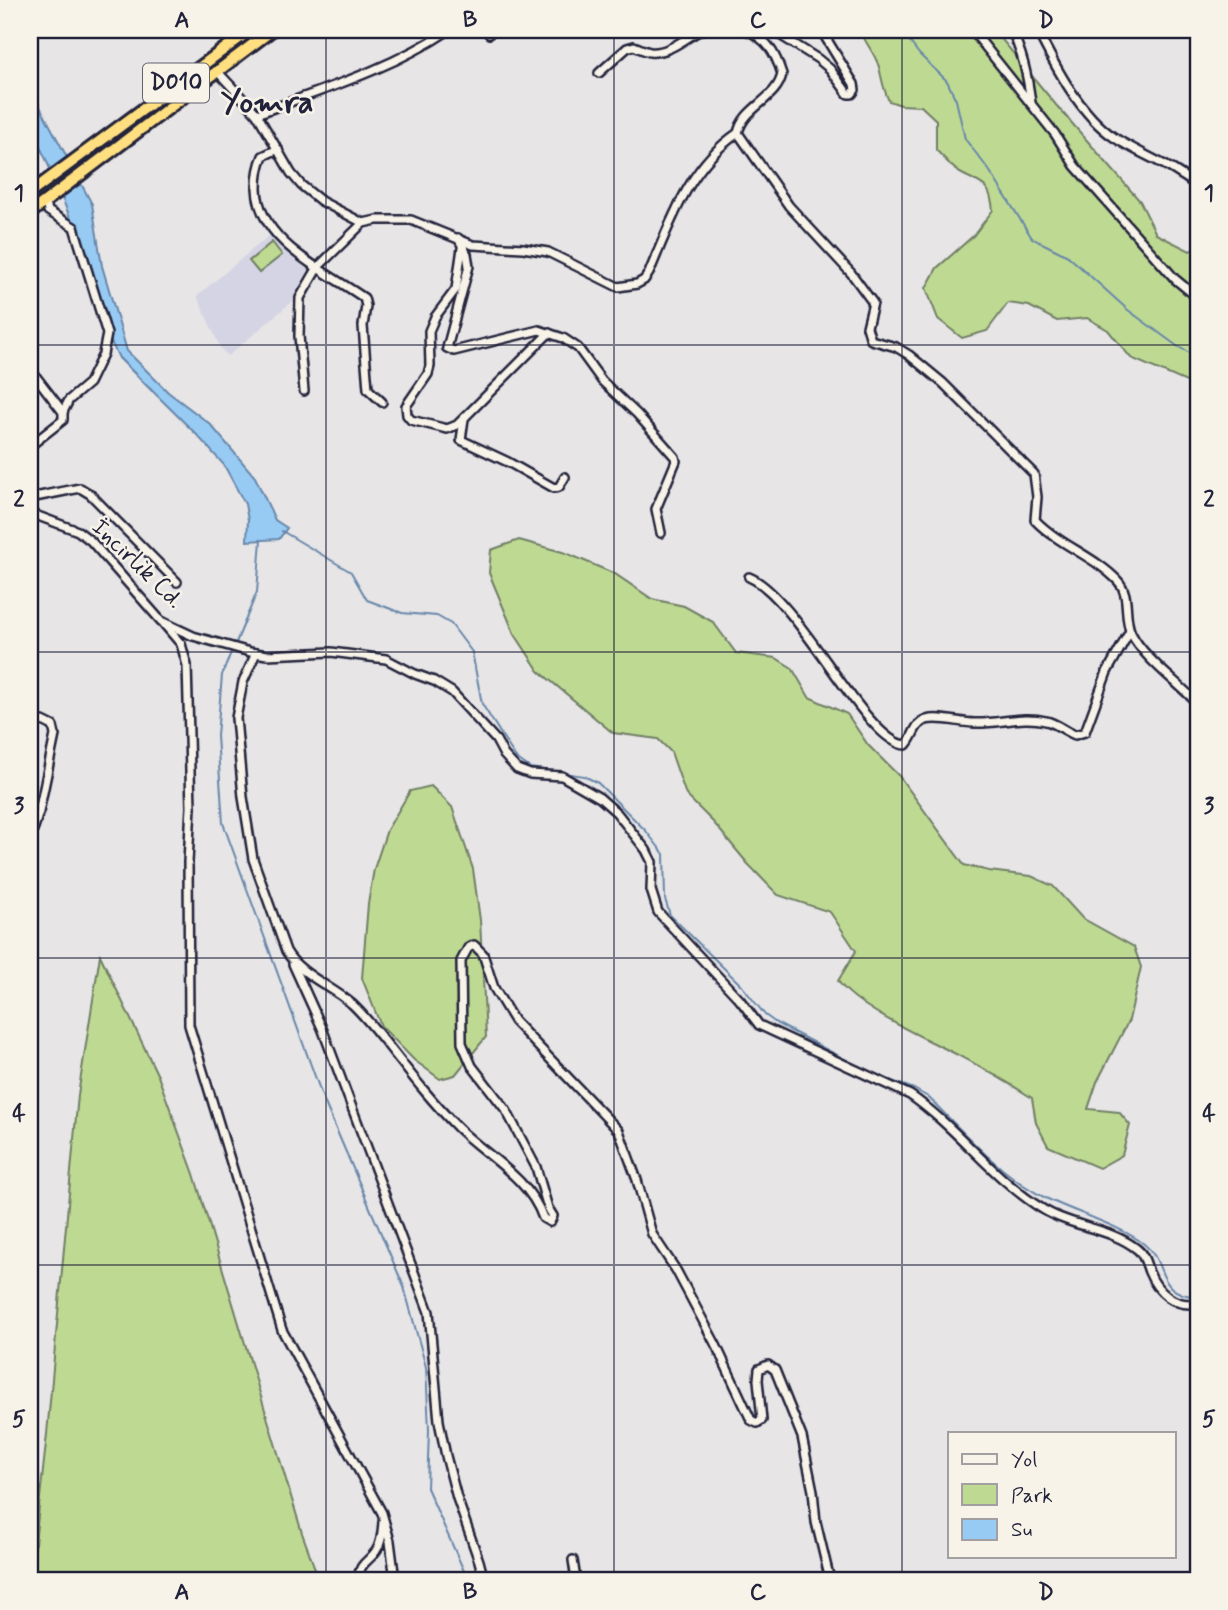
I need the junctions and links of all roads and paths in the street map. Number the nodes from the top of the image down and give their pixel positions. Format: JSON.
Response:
{"nodes":[{"id":1,"x":250,"y":30,"type":"edge"},
{"id":2,"x":272,"y":30,"type":"edge"},
{"id":3,"x":449,"y":30,"type":"edge"},
{"id":4,"x":701,"y":30,"type":"edge"},
{"id":5,"x":746,"y":30,"type":"edge"},
{"id":6,"x":772,"y":30,"type":"edge"},
{"id":7,"x":821,"y":30,"type":"edge"},
{"id":8,"x":972,"y":30,"type":"edge"},
{"id":9,"x":1011,"y":30,"type":"edge"},
{"id":10,"x":1037,"y":30,"type":"edge"},
{"id":11,"x":217,"y":71,"type":"junction"},
{"id":12,"x":599,"y":73,"type":"dead end"},
{"id":13,"x":1031,"y":104,"type":"junction"},
{"id":14,"x":257,"y":114,"type":"junction"},
{"id":15,"x":738,"y":133,"type":"junction"},
{"id":16,"x":278,"y":149,"type":"junction"},
{"id":17,"x":1198,"y":187,"type":"edge"},
{"id":18,"x":30,"y":193,"type":"edge"},
{"id":19,"x":49,"y":198,"type":"junction"},
{"id":20,"x":33,"y":211,"type":"edge"},
{"id":21,"x":363,"y":223,"type":"junction"},
{"id":22,"x":457,"y":238,"type":"junction"},
{"id":23,"x":462,"y":247,"type":"junction"},
{"id":24,"x":318,"y":267,"type":"junction"},
{"id":25,"x":1198,"y":298,"type":"edge"},
{"id":26,"x":549,"y":333,"type":"junction"},
{"id":27,"x":30,"y":369,"type":"edge"},
{"id":28,"x":304,"y":391,"type":"dead end"},
{"id":29,"x":382,"y":402,"type":"dead end"},
{"id":30,"x":63,"y":412,"type":"junction"},
{"id":31,"x":465,"y":418,"type":"junction"},
{"id":32,"x":30,"y":446,"type":"edge"},
{"id":33,"x":565,"y":477,"type":"dead end"},
{"id":34,"x":30,"y":498,"type":"edge"},
{"id":35,"x":30,"y":513,"type":"edge"},
{"id":36,"x":661,"y":533,"type":"dead end"},
{"id":37,"x":749,"y":576,"type":"dead end"},
{"id":38,"x":177,"y":582,"type":"dead end"},
{"id":39,"x":162,"y":621,"type":"junction"},
{"id":40,"x":1130,"y":631,"type":"junction"},
{"id":41,"x":253,"y":653,"type":"junction"},
{"id":42,"x":1198,"y":704,"type":"edge"},
{"id":43,"x":30,"y":724,"type":"edge"},
{"id":44,"x":30,"y":840,"type":"edge"},
{"id":45,"x":30,"y":872,"type":"edge"},
{"id":46,"x":30,"y":901,"type":"edge"},
{"id":47,"x":293,"y":964,"type":"junction"},
{"id":48,"x":1198,"y":1303,"type":"edge"},
{"id":49,"x":384,"y":1519,"type":"junction"},
{"id":50,"x":573,"y":1560,"type":"dead end"},
{"id":51,"x":484,"y":1578,"type":"edge"},
{"id":52,"x":358,"y":1580,"type":"edge"},
{"id":53,"x":395,"y":1580,"type":"edge"},
{"id":54,"x":497,"y":1580,"type":"edge"},
{"id":55,"x":576,"y":1580,"type":"edge"},
{"id":56,"x":830,"y":1580,"type":"edge"}],
"edges":[{"from":1,"to":18,"type":"highway","number":"D010"},
{"from":2,"to":11,"type":"highway","number":"D010"},
{"from":3,"to":14,"type":"street"},
{"from":4,"to":12,"type":"street"},
{"from":5,"to":15,"type":"street"},
{"from":6,"to":7,"type":"street"},
{"from":8,"to":13,"type":"street"},
{"from":9,"to":13,"type":"street"},
{"from":10,"to":17,"type":"street"},
{"from":11,"to":14,"type":"street"},
{"from":11,"to":19,"type":"highway","number":"D010"},
{"from":13,"to":25,"type":"street"},
{"from":14,"to":16,"type":"street"},
{"from":15,"to":22,"type":"street"},
{"from":15,"to":40,"type":"street"},
{"from":16,"to":21,"type":"street"},
{"from":16,"to":24,"type":"street"},
{"from":19,"to":20,"type":"highway","number":"D010"},
{"from":19,"to":30,"type":"street"},
{"from":21,"to":22,"type":"street"},
{"from":21,"to":24,"type":"street"},
{"from":22,"to":23,"type":"street"},
{"from":23,"to":26,"type":"street"},
{"from":23,"to":31,"type":"street"},
{"from":24,"to":28,"type":"street"},
{"from":24,"to":29,"type":"street"},
{"from":26,"to":31,"type":"street"},
{"from":26,"to":36,"type":"street"},
{"from":27,"to":30,"type":"street"},
{"from":30,"to":32,"type":"street"},
{"from":31,"to":33,"type":"street"},
{"from":34,"to":38,"type":"street"},
{"from":35,"to":39,"type":"street","name":"İncirlik Cd."},
{"from":37,"to":40,"type":"street"},
{"from":39,"to":41,"type":"street","name":"İncirlik Cd."},
{"from":39,"to":49,"type":"street"},
{"from":40,"to":42,"type":"street"},
{"from":41,"to":47,"type":"street"},
{"from":41,"to":48,"type":"street","name":"İncirlik Cd."},
{"from":43,"to":44,"type":"street"},
{"from":45,"to":46,"type":"street"},
{"from":47,"to":51,"type":"street"},
{"from":47,"to":56,"type":"street"},
{"from":49,"to":52,"type":"street"},
{"from":49,"to":53,"type":"street"},
{"from":50,"to":55,"type":"street"},
{"from":51,"to":54,"type":"street"}]}
